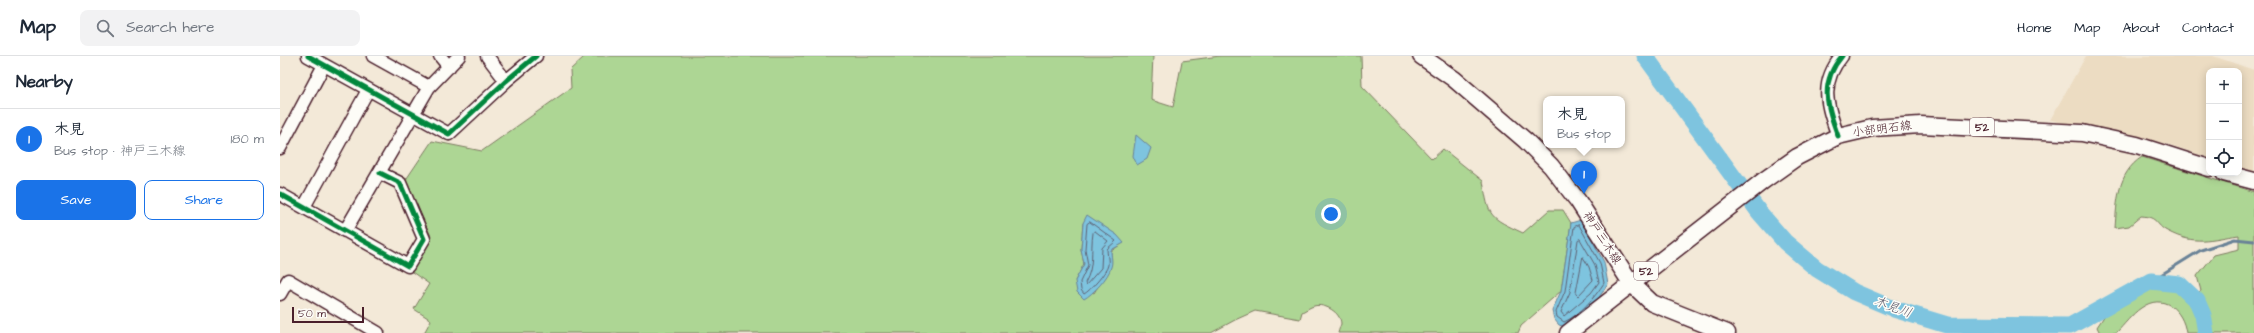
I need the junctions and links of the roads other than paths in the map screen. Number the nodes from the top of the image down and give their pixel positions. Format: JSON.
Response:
{"nodes":[{"id":1,"x":308,"y":56,"type":"edge"},
{"id":2,"x":373,"y":56,"type":"edge"},
{"id":3,"x":440,"y":56,"type":"edge"},
{"id":4,"x":459,"y":56,"type":"edge"},
{"id":5,"x":487,"y":56,"type":"edge"},
{"id":6,"x":536,"y":56,"type":"edge"},
{"id":7,"x":1421,"y":56,"type":"edge"},
{"id":8,"x":1842,"y":56,"type":"edge"},
{"id":9,"x":324,"y":65,"type":"junction"},
{"id":10,"x":449,"y":66,"type":"junction"},
{"id":11,"x":506,"y":81,"type":"junction"},
{"id":12,"x":429,"y":87,"type":"junction"},
{"id":13,"x":368,"y":90,"type":"junction"},
{"id":14,"x":413,"y":116,"type":"junction"},
{"id":15,"x":1838,"y":136,"type":"junction"},
{"id":16,"x":280,"y":148,"type":"edge"},
{"id":17,"x":2206,"y":167,"type":"edge"},
{"id":18,"x":380,"y":173,"type":"junction"},
{"id":19,"x":2235,"y":176,"type":"edge"},
{"id":20,"x":2254,"y":181,"type":"edge"},
{"id":21,"x":280,"y":194,"type":"edge"},
{"id":22,"x":304,"y":207,"type":"junction"},
{"id":23,"x":346,"y":231,"type":"junction"},
{"id":24,"x":1631,"y":283,"type":"junction"},
{"id":25,"x":280,"y":294,"type":"edge"},
{"id":26,"x":378,"y":333,"type":"edge"},
{"id":27,"x":1568,"y":333,"type":"edge"},
{"id":28,"x":1727,"y":333,"type":"edge"}],
"edges":[{"from":1,"to":9,"type":"street"},
{"from":2,"to":12,"type":"street"},
{"from":3,"to":10,"type":"street"},
{"from":4,"to":10,"type":"street"},
{"from":5,"to":11,"type":"street"},
{"from":6,"to":11,"type":"street"},
{"from":7,"to":24,"type":"main road","name":"神戸三木線"},
{"from":8,"to":15,"type":"street"},
{"from":9,"to":13,"type":"street"},
{"from":9,"to":16,"type":"street"},
{"from":10,"to":12,"type":"street"},
{"from":11,"to":14,"type":"street"},
{"from":12,"to":14,"type":"street"},
{"from":13,"to":14,"type":"street"},
{"from":13,"to":22,"type":"street"},
{"from":14,"to":18,"type":"street"},
{"from":15,"to":17,"type":"main road","name":"小部明石線","number":"52"},
{"from":15,"to":24,"type":"main road","name":"小部明石線","number":"52"},
{"from":18,"to":23,"type":"street"},
{"from":18,"to":23,"type":"street"},
{"from":19,"to":20,"type":"main road"},
{"from":21,"to":22,"type":"street"},
{"from":22,"to":23,"type":"street"},
{"from":24,"to":27,"type":"main road","name":"小部明石線","number":"52"},
{"from":24,"to":28,"type":"main road","name":"神戸三木線"},
{"from":25,"to":26,"type":"street"}]}
